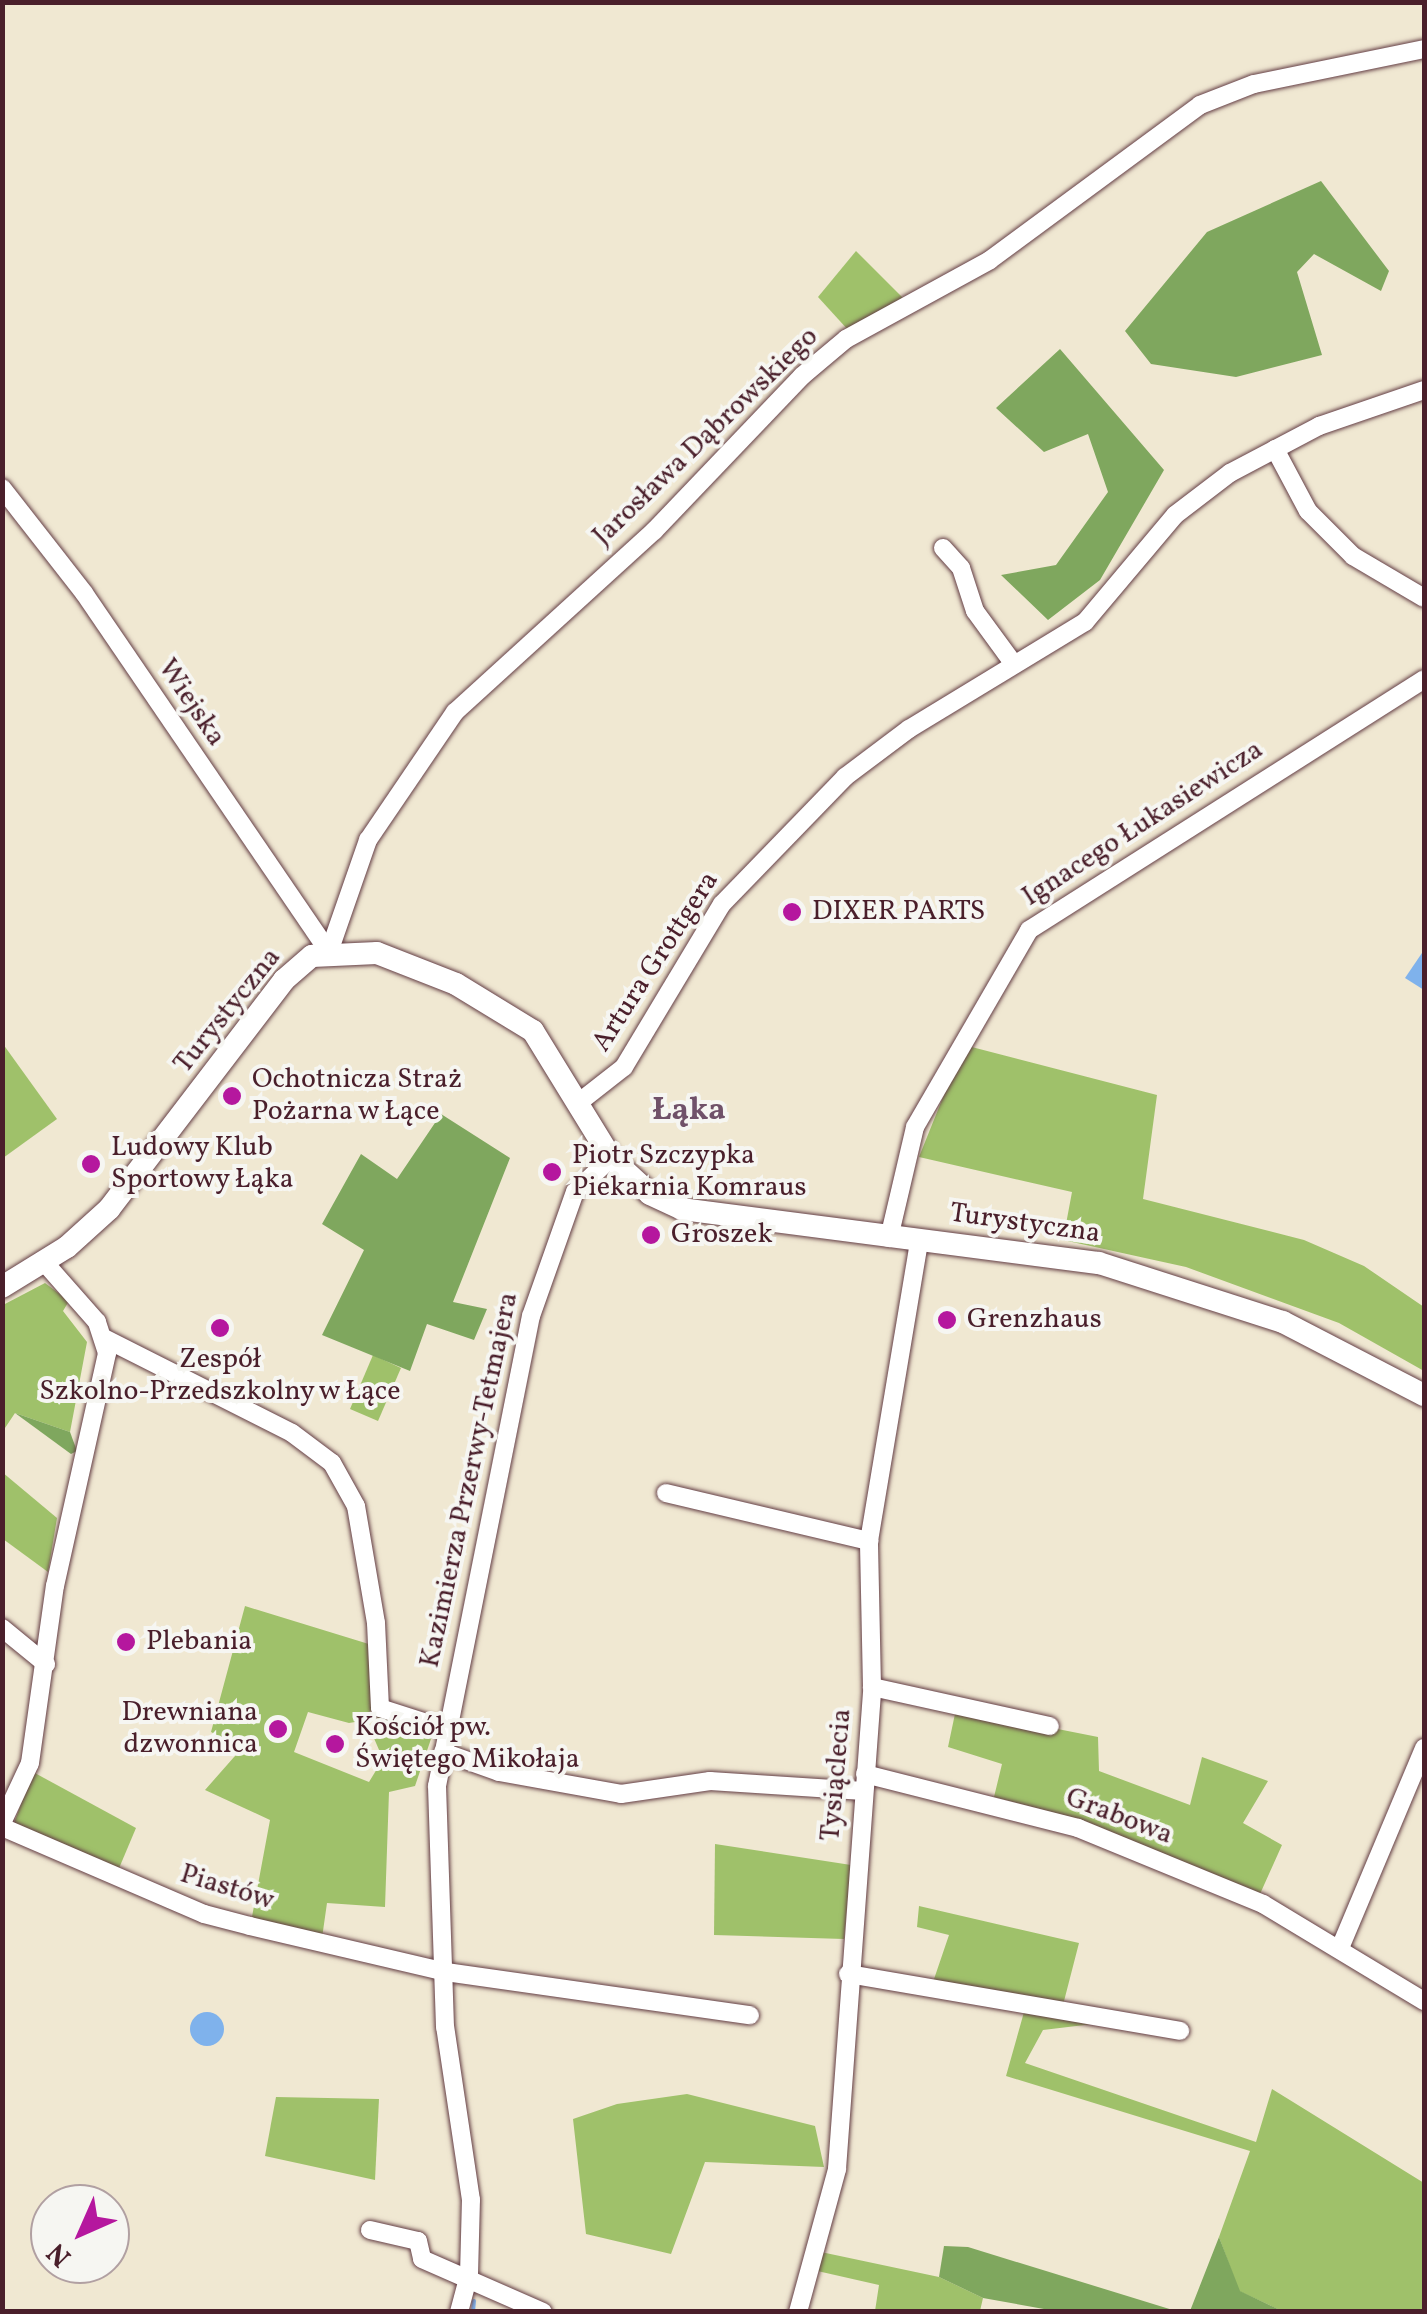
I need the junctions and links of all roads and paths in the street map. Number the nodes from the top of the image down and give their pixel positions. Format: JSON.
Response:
{"nodes":[{"id":1,"x":1424,"y":48,"type":"edge"},
{"id":2,"x":1424,"y":390,"type":"edge"},
{"id":3,"x":1275,"y":449,"type":"junction"},
{"id":4,"x":2,"y":488,"type":"edge"},
{"id":5,"x":943,"y":548,"type":"dead end"},
{"id":6,"x":1424,"y":598,"type":"edge"},
{"id":7,"x":1013,"y":663,"type":"junction"},
{"id":8,"x":1424,"y":679,"type":"edge"},
{"id":9,"x":330,"y":952,"type":"junction"},
{"id":10,"x":578,"y":1103,"type":"junction"},
{"id":11,"x":611,"y":1158,"type":"junction"},
{"id":12,"x":889,"y":1238,"type":"junction"},
{"id":13,"x":919,"y":1241,"type":"junction"},
{"id":14,"x":45,"y":1263,"type":"junction"},
{"id":15,"x":2,"y":1287,"type":"edge"},
{"id":16,"x":106,"y":1339,"type":"junction"},
{"id":17,"x":1424,"y":1395,"type":"edge"},
{"id":18,"x":666,"y":1493,"type":"dead end"},
{"id":19,"x":869,"y":1540,"type":"junction"},
{"id":20,"x":2,"y":1628,"type":"edge"},
{"id":21,"x":46,"y":1664,"type":"junction"},
{"id":22,"x":872,"y":1688,"type":"junction"},
{"id":23,"x":1050,"y":1726,"type":"dead end"},
{"id":24,"x":445,"y":1728,"type":"junction"},
{"id":25,"x":1424,"y":1748,"type":"edge"},
{"id":26,"x":443,"y":1752,"type":"junction"},
{"id":27,"x":864,"y":1783,"type":"junction"},
{"id":28,"x":2,"y":1825,"type":"edge"},
{"id":29,"x":1340,"y":1948,"type":"junction"},
{"id":30,"x":446,"y":1972,"type":"junction"},
{"id":31,"x":848,"y":1974,"type":"junction"},
{"id":32,"x":1424,"y":2001,"type":"edge"},
{"id":33,"x":750,"y":2015,"type":"dead end"},
{"id":34,"x":1180,"y":2031,"type":"dead end"},
{"id":35,"x":370,"y":2230,"type":"dead end"},
{"id":36,"x":469,"y":2275,"type":"junction"},
{"id":37,"x":460,"y":2312,"type":"edge"},
{"id":38,"x":543,"y":2312,"type":"edge"},
{"id":39,"x":798,"y":2312,"type":"edge"}],
"edges":[{"from":1,"to":9,"type":"street","name":"Jarosława Dąbrowskiego"},
{"from":2,"to":3,"type":"street","name":"Artura Grottgera"},
{"from":3,"to":6,"type":"street"},
{"from":3,"to":7,"type":"street","name":"Artura Grottgera"},
{"from":4,"to":9,"type":"street","name":"Wiejska"},
{"from":5,"to":7,"type":"street"},
{"from":7,"to":10,"type":"street","name":"Artura Grottgera"},
{"from":8,"to":12,"type":"street","name":"Ignacego Łukasiewicza"},
{"from":9,"to":10,"type":"main road"},
{"from":9,"to":14,"type":"main road","name":"Turystyczna"},
{"from":10,"to":11,"type":"main road","name":"Turystyczna"},
{"from":11,"to":12,"type":"main road","name":"Turystyczna"},
{"from":11,"to":24,"type":"street","name":"Kazimierza Przerwy-Tetmajera"},
{"from":12,"to":13,"type":"main road","name":"Turystyczna"},
{"from":13,"to":17,"type":"main road","name":"Turystyczna"},
{"from":13,"to":19,"type":"street","name":"Tysiąclecia"},
{"from":14,"to":15,"type":"main road","name":"Turystyczna"},
{"from":14,"to":16,"type":"street"},
{"from":16,"to":21,"type":"street"},
{"from":16,"to":24,"type":"street"},
{"from":18,"to":19,"type":"street"},
{"from":19,"to":22,"type":"street","name":"Tysiąclecia"},
{"from":20,"to":21,"type":"street"},
{"from":21,"to":28,"type":"street"},
{"from":22,"to":23,"type":"street"},
{"from":22,"to":27,"type":"street","name":"Tysiąclecia"},
{"from":24,"to":26,"type":"street","name":"Kazimierza Przerwy-Tetmajera"},
{"from":25,"to":29,"type":"street"},
{"from":26,"to":27,"type":"street","name":"Grabowa"},
{"from":26,"to":30,"type":"street","name":"Kazimierza Przerwy-Tetmajera"},
{"from":27,"to":29,"type":"street","name":"Grabowa"},
{"from":27,"to":31,"type":"street","name":"Tysiąclecia"},
{"from":28,"to":30,"type":"street","name":"Piastów"},
{"from":29,"to":32,"type":"street","name":"Grabowa"},
{"from":30,"to":33,"type":"street","name":"Piastów"},
{"from":30,"to":36,"type":"street","name":"Kazimierza Przerwy-Tetmajera"},
{"from":31,"to":34,"type":"street"},
{"from":31,"to":39,"type":"street","name":"Tysiąclecia"},
{"from":35,"to":36,"type":"street"},
{"from":36,"to":37,"type":"street","name":"Kazimierza Przerwy-Tetmajera"},
{"from":36,"to":38,"type":"street"}]}
